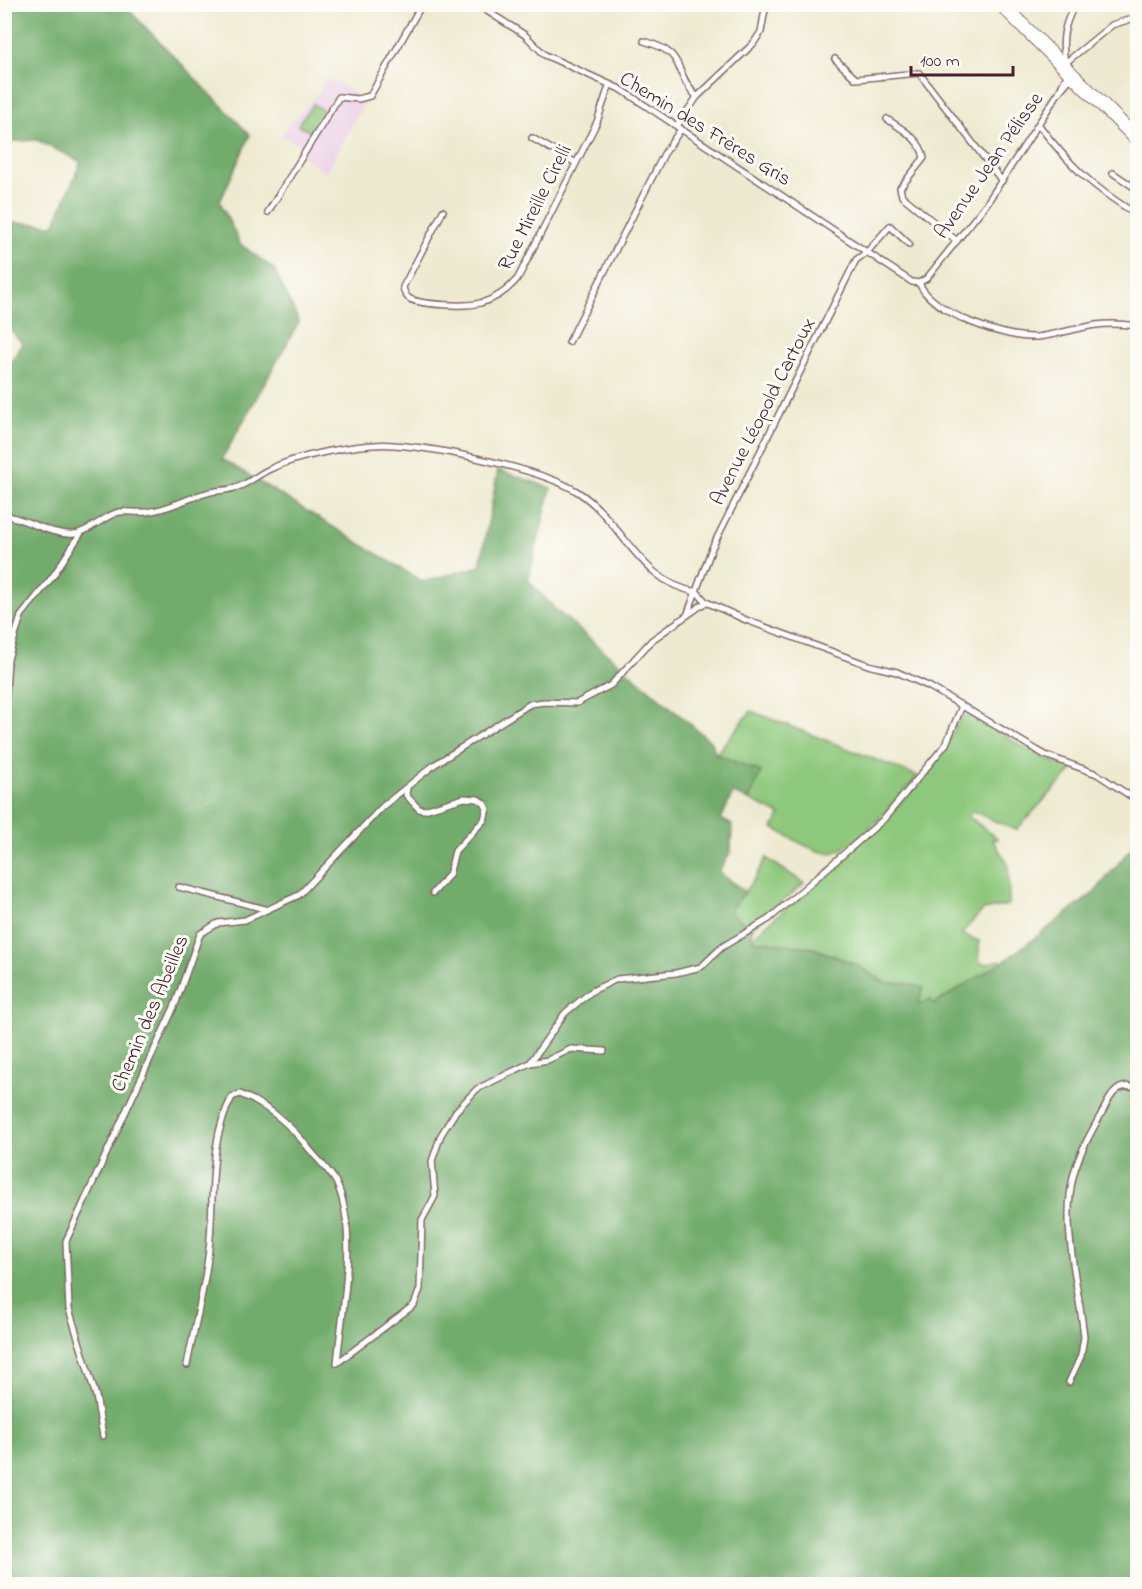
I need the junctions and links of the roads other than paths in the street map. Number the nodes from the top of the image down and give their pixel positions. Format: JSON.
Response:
{"nodes":[{"id":1,"x":422,"y":4,"type":"edge"},
{"id":2,"x":476,"y":4,"type":"edge"},
{"id":3,"x":766,"y":4,"type":"edge"},
{"id":4,"x":997,"y":4,"type":"edge"},
{"id":5,"x":1075,"y":4,"type":"edge"},
{"id":6,"x":1009,"y":9,"type":"edge"},
{"id":7,"x":1134,"y":18,"type":"dead end"},
{"id":8,"x":644,"y":41,"type":"dead end"},
{"id":9,"x":835,"y":59,"type":"dead end"},
{"id":10,"x":1067,"y":71,"type":"junction"},
{"id":11,"x":609,"y":86,"type":"junction"},
{"id":12,"x":697,"y":97,"type":"junction"},
{"id":13,"x":886,"y":119,"type":"dead end"},
{"id":14,"x":1038,"y":124,"type":"junction"},
{"id":15,"x":679,"y":128,"type":"junction"},
{"id":16,"x":1137,"y":136,"type":"edge"},
{"id":17,"x":532,"y":138,"type":"dead end"},
{"id":18,"x":1137,"y":144,"type":"edge"},
{"id":19,"x":576,"y":163,"type":"junction"},
{"id":20,"x":1113,"y":173,"type":"dead end"},
{"id":21,"x":1002,"y":181,"type":"junction"},
{"id":22,"x":1137,"y":190,"type":"edge"},
{"id":23,"x":443,"y":211,"type":"dead end"},
{"id":24,"x":268,"y":212,"type":"dead end"},
{"id":25,"x":1137,"y":215,"type":"edge"},
{"id":26,"x":957,"y":242,"type":"junction"},
{"id":27,"x":909,"y":244,"type":"dead end"},
{"id":28,"x":867,"y":252,"type":"junction"},
{"id":29,"x":919,"y":283,"type":"junction"},
{"id":30,"x":1137,"y":326,"type":"edge"},
{"id":31,"x":569,"y":342,"type":"dead end"},
{"id":32,"x":4,"y":515,"type":"edge"},
{"id":33,"x":82,"y":532,"type":"junction"},
{"id":34,"x":697,"y":592,"type":"junction"},
{"id":35,"x":706,"y":602,"type":"junction"},
{"id":36,"x":687,"y":615,"type":"junction"},
{"id":37,"x":962,"y":706,"type":"junction"},
{"id":38,"x":4,"y":726,"type":"edge"},
{"id":39,"x":408,"y":786,"type":"junction"},
{"id":40,"x":1137,"y":801,"type":"edge"},
{"id":41,"x":179,"y":887,"type":"dead end"},
{"id":42,"x":433,"y":894,"type":"dead end"},
{"id":43,"x":264,"y":909,"type":"junction"},
{"id":44,"x":604,"y":1051,"type":"dead end"},
{"id":45,"x":530,"y":1063,"type":"junction"},
{"id":46,"x":1137,"y":1089,"type":"edge"},
{"id":47,"x":187,"y":1365,"type":"dead end"},
{"id":48,"x":1069,"y":1382,"type":"dead end"},
{"id":49,"x":103,"y":1436,"type":"dead end"}],
"edges":[{"from":1,"to":24,"type":"street"},
{"from":2,"to":11,"type":"street","name":"Chemin des Frères Gris"},
{"from":3,"to":12,"type":"street"},
{"from":4,"to":6,"type":"main road"},
{"from":5,"to":10,"type":"street"},
{"from":6,"to":10,"type":"main road"},
{"from":7,"to":10,"type":"street"},
{"from":8,"to":12,"type":"street"},
{"from":9,"to":21,"type":"street"},
{"from":10,"to":14,"type":"street","name":"Avenue Jean Pélisse"},
{"from":10,"to":16,"type":"main road"},
{"from":10,"to":18,"type":"main road"},
{"from":11,"to":15,"type":"street","name":"Chemin des Frères Gris"},
{"from":11,"to":19,"type":"street","name":"Rue Mireille Cirelli"},
{"from":12,"to":15,"type":"street"},
{"from":13,"to":26,"type":"street"},
{"from":14,"to":21,"type":"street","name":"Avenue Jean Pélisse"},
{"from":14,"to":25,"type":"street"},
{"from":15,"to":28,"type":"street","name":"Chemin des Frères Gris"},
{"from":15,"to":31,"type":"street"},
{"from":17,"to":19,"type":"street"},
{"from":19,"to":23,"type":"street","name":"Rue Mireille Cirelli"},
{"from":20,"to":22,"type":"street"},
{"from":21,"to":26,"type":"street","name":"Avenue Jean Pélisse"},
{"from":26,"to":29,"type":"street","name":"Avenue Jean Pélisse"},
{"from":27,"to":28,"type":"street","name":"Avenue Léopold Cartoux"},
{"from":28,"to":29,"type":"street","name":"Chemin des Frères Gris"},
{"from":28,"to":34,"type":"street","name":"Avenue Léopold Cartoux"},
{"from":29,"to":30,"type":"street"},
{"from":32,"to":33,"type":"street"},
{"from":33,"to":34,"type":"street"},
{"from":33,"to":38,"type":"street"},
{"from":34,"to":35,"type":"street"},
{"from":34,"to":36,"type":"street"},
{"from":35,"to":36,"type":"street","name":"Chemin des Abeilles"},
{"from":35,"to":37,"type":"street"},
{"from":36,"to":39,"type":"street","name":"Chemin des Abeilles"},
{"from":37,"to":40,"type":"street"},
{"from":37,"to":45,"type":"street"},
{"from":39,"to":42,"type":"street"},
{"from":39,"to":43,"type":"street","name":"Chemin des Abeilles"},
{"from":41,"to":43,"type":"street"},
{"from":43,"to":49,"type":"street","name":"Chemin des Abeilles"},
{"from":44,"to":45,"type":"street"},
{"from":45,"to":47,"type":"street"},
{"from":46,"to":48,"type":"street"}]}
